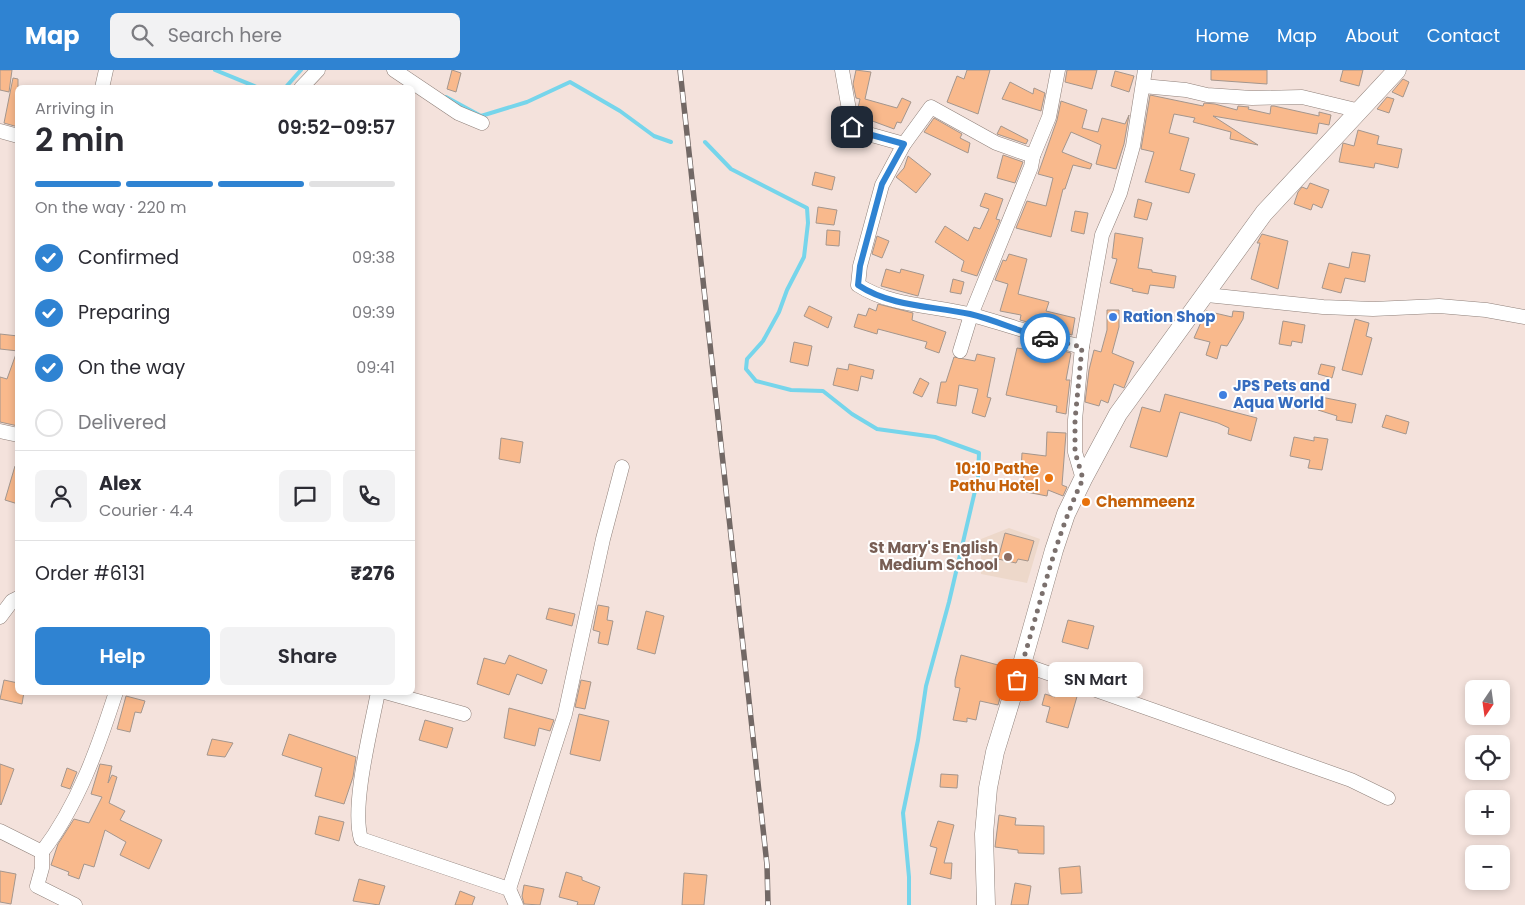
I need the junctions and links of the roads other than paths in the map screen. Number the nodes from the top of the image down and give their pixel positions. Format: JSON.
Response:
{"nodes":[{"id":1,"x":106,"y":70,"type":"edge"},
{"id":2,"x":318,"y":70,"type":"edge"},
{"id":3,"x":394,"y":70,"type":"edge"},
{"id":4,"x":842,"y":70,"type":"edge"},
{"id":5,"x":1058,"y":70,"type":"edge"},
{"id":6,"x":1145,"y":70,"type":"edge"},
{"id":7,"x":1397,"y":70,"type":"edge"},
{"id":8,"x":103,"y":85,"type":"edge"},
{"id":9,"x":304,"y":85,"type":"edge"},
{"id":10,"x":1143,"y":86,"type":"junction"},
{"id":11,"x":1360,"y":111,"type":"junction"},
{"id":12,"x":482,"y":123,"type":"dead end"},
{"id":13,"x":0,"y":131,"type":"edge"},
{"id":14,"x":15,"y":135,"type":"edge"},
{"id":15,"x":904,"y":144,"type":"junction"},
{"id":16,"x":1033,"y":156,"type":"junction"},
{"id":17,"x":1206,"y":295,"type":"junction"},
{"id":18,"x":971,"y":315,"type":"junction"},
{"id":19,"x":1525,"y":317,"type":"edge"},
{"id":20,"x":1082,"y":347,"type":"junction"},
{"id":21,"x":960,"y":351,"type":"dead end"},
{"id":22,"x":0,"y":431,"type":"edge"},
{"id":23,"x":15,"y":434,"type":"edge"},
{"id":24,"x":622,"y":467,"type":"dead end"},
{"id":25,"x":1083,"y":479,"type":"junction"},
{"id":26,"x":15,"y":600,"type":"edge"},
{"id":27,"x":0,"y":617,"type":"edge"},
{"id":28,"x":1022,"y":664,"type":"junction"},
{"id":29,"x":115,"y":695,"type":"edge"},
{"id":30,"x":377,"y":695,"type":"edge"},
{"id":31,"x":396,"y":695,"type":"edge"},
{"id":32,"x":464,"y":714,"type":"dead end"},
{"id":33,"x":1388,"y":798,"type":"dead end"},
{"id":34,"x":0,"y":831,"type":"edge"},
{"id":35,"x":42,"y":852,"type":"junction"},
{"id":36,"x":509,"y":889,"type":"junction"},
{"id":37,"x":76,"y":905,"type":"edge"},
{"id":38,"x":516,"y":905,"type":"edge"},
{"id":39,"x":986,"y":905,"type":"edge"}],
"edges":[{"from":1,"to":8,"type":"street"},
{"from":2,"to":9,"type":"street"},
{"from":3,"to":12,"type":"street"},
{"from":4,"to":15,"type":"street"},
{"from":5,"to":16,"type":"street"},
{"from":6,"to":10,"type":"street"},
{"from":7,"to":11,"type":"main road"},
{"from":10,"to":11,"type":"street"},
{"from":10,"to":20,"type":"street"},
{"from":11,"to":17,"type":"main road"},
{"from":13,"to":14,"type":"street"},
{"from":15,"to":16,"type":"street"},
{"from":15,"to":18,"type":"street"},
{"from":16,"to":18,"type":"street"},
{"from":17,"to":19,"type":"street"},
{"from":17,"to":25,"type":"main road"},
{"from":18,"to":20,"type":"street"},
{"from":18,"to":21,"type":"street"},
{"from":20,"to":25,"type":"street"},
{"from":22,"to":23,"type":"street"},
{"from":24,"to":36,"type":"street"},
{"from":25,"to":28,"type":"main road"},
{"from":26,"to":27,"type":"street"},
{"from":28,"to":33,"type":"street"},
{"from":28,"to":39,"type":"main road"},
{"from":29,"to":35,"type":"street"},
{"from":30,"to":36,"type":"street"},
{"from":31,"to":32,"type":"street"},
{"from":34,"to":35,"type":"street"},
{"from":35,"to":37,"type":"street"},
{"from":36,"to":38,"type":"street"}]}
